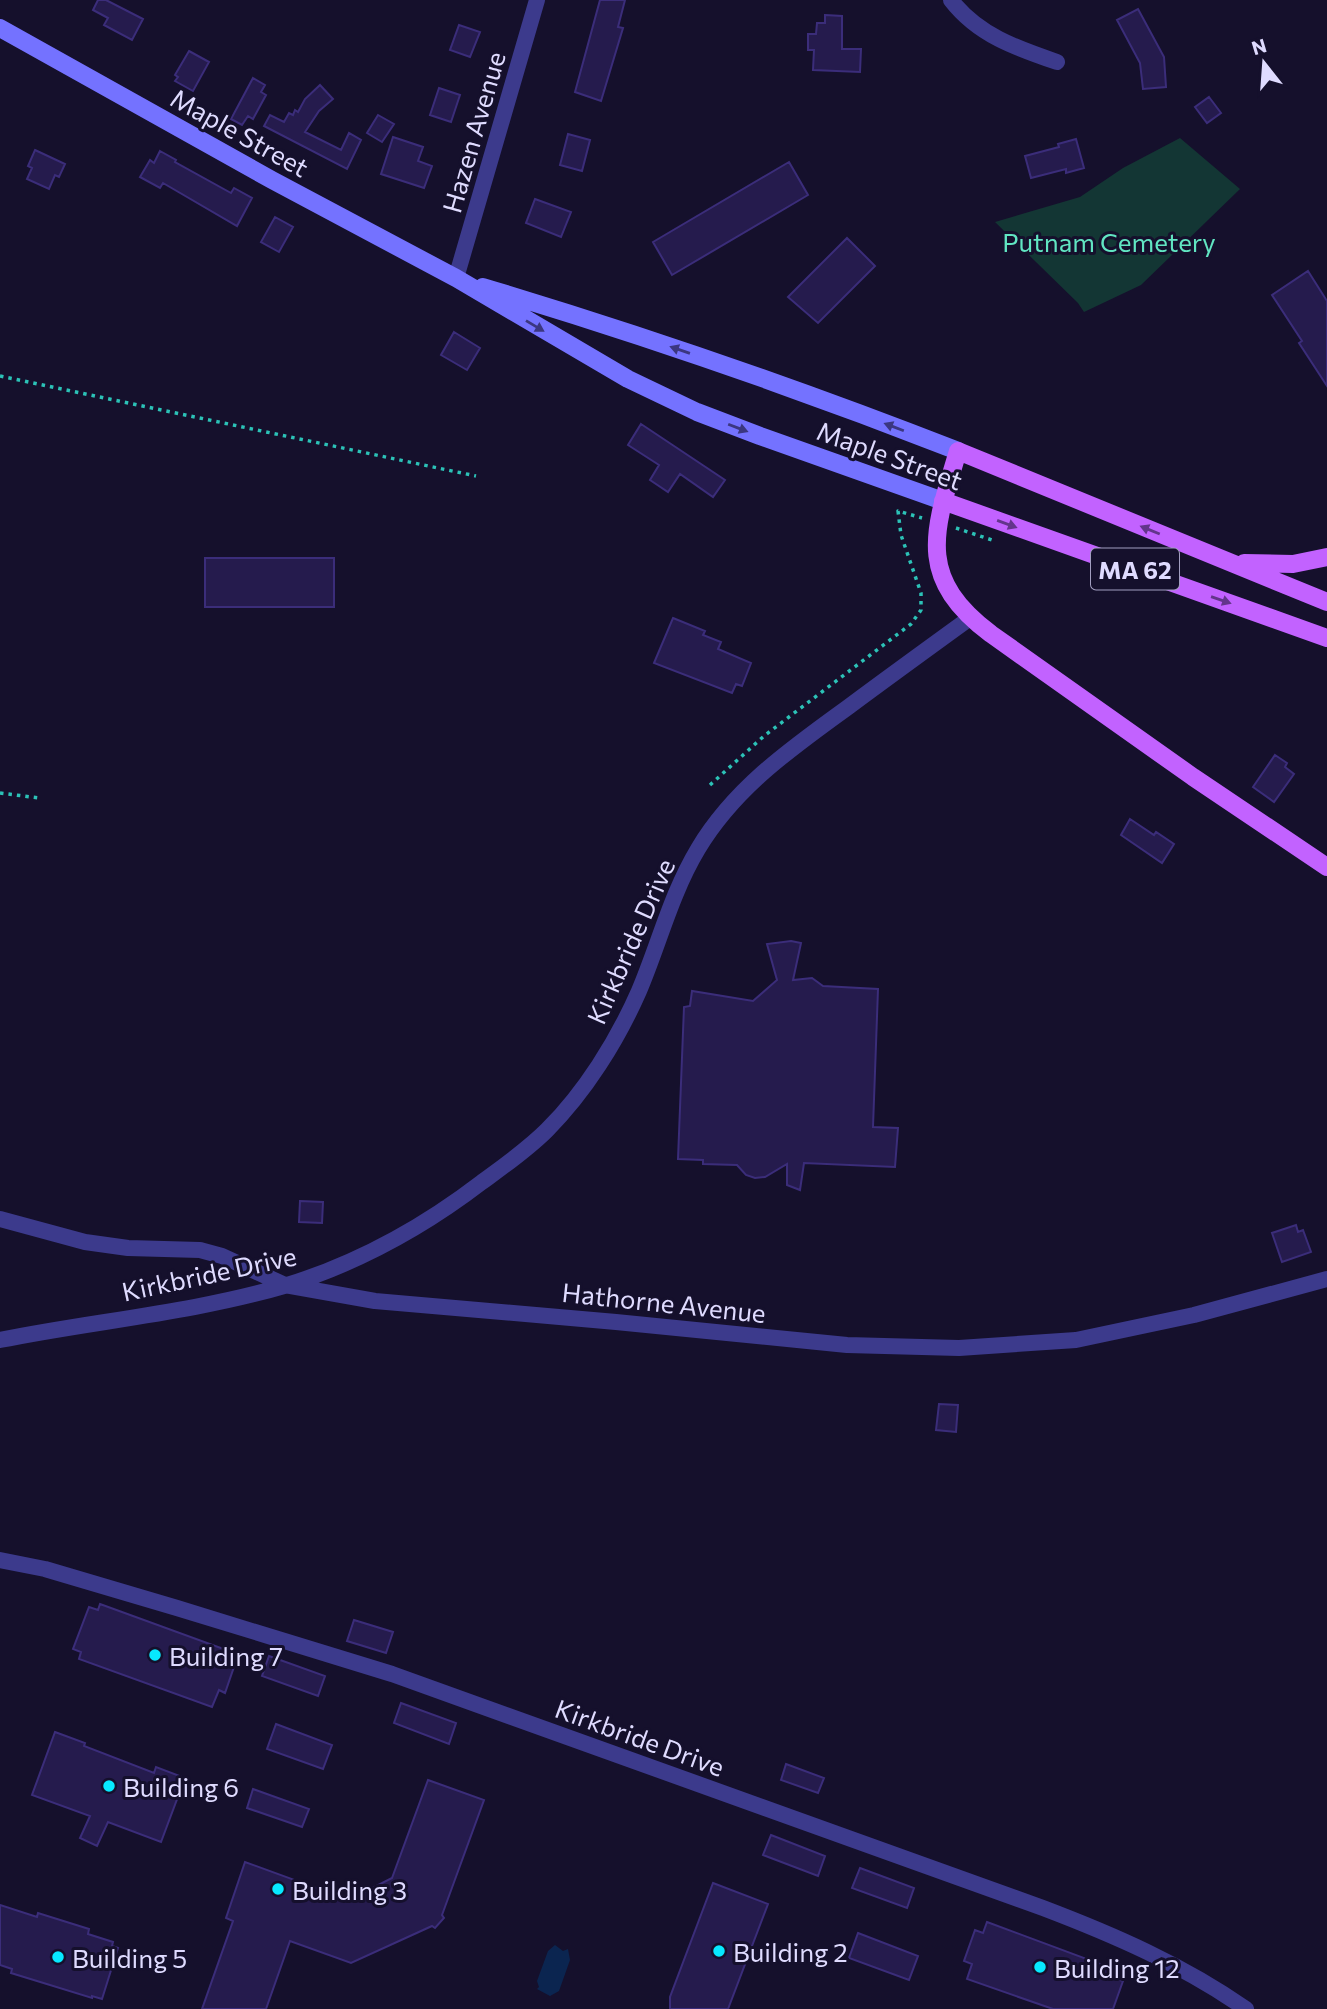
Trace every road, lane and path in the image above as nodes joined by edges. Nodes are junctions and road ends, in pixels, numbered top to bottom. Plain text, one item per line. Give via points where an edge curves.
1 (537, 0) edge
2 (951, 0) edge
3 (0, 28) edge
4 (1057, 62) dead end
5 (456, 278) junction
6 (0, 376) edge
7 (958, 452) junction
8 (475, 476) dead end
9 (943, 501) junction
10 (1217, 558) junction
11 (1327, 558) edge
12 (1327, 602) edge
13 (970, 618) junction
14 (1327, 638) edge
15 (0, 793) edge
16 (39, 798) dead end
17 (1327, 867) edge
18 (0, 1219) edge
19 (1327, 1279) edge
20 (285, 1285) junction
21 (0, 1340) edge
22 (0, 1560) edge
23 (1246, 2009) edge

1 - 5 street, Hazen Avenue
2 - 4 street via 962,15 1006,45
3 - 5 main road, Maple Street / MA 62
7 -> 5 main road, Maple Street / MA 62 via 818,397
5 -> 9 main road, Maple Street / MA 62 via 582,354 697,412
6 - 8 path
7 - 9 main road
10 -> 7 main road, Maple Street / MA 62
9 - 13 main road via 937,536 941,570 950,595
9 -> 14 main road, Maple Street / MA 62
10 - 11 main road via 1269,565
10 - 12 main road, Maple Street / MA 62
13 - 17 main road
13 - 20 street, Kirkbride Drive via 768,767 718,819 676,893 621,1028 588,1080 547,1130 449,1208 363,1256
15 - 16 path
18 - 20 street, Hathorne Avenue via 128,1248 200,1250
19 - 20 street, Hathorne Avenue via 1111,1334 959,1348 846,1345 375,1301
20 - 21 street, Kirkbride Drive via 226,1301
22 - 23 street, Kirkbride Drive via 45,1569 392,1674 1031,1903 1162,1959

